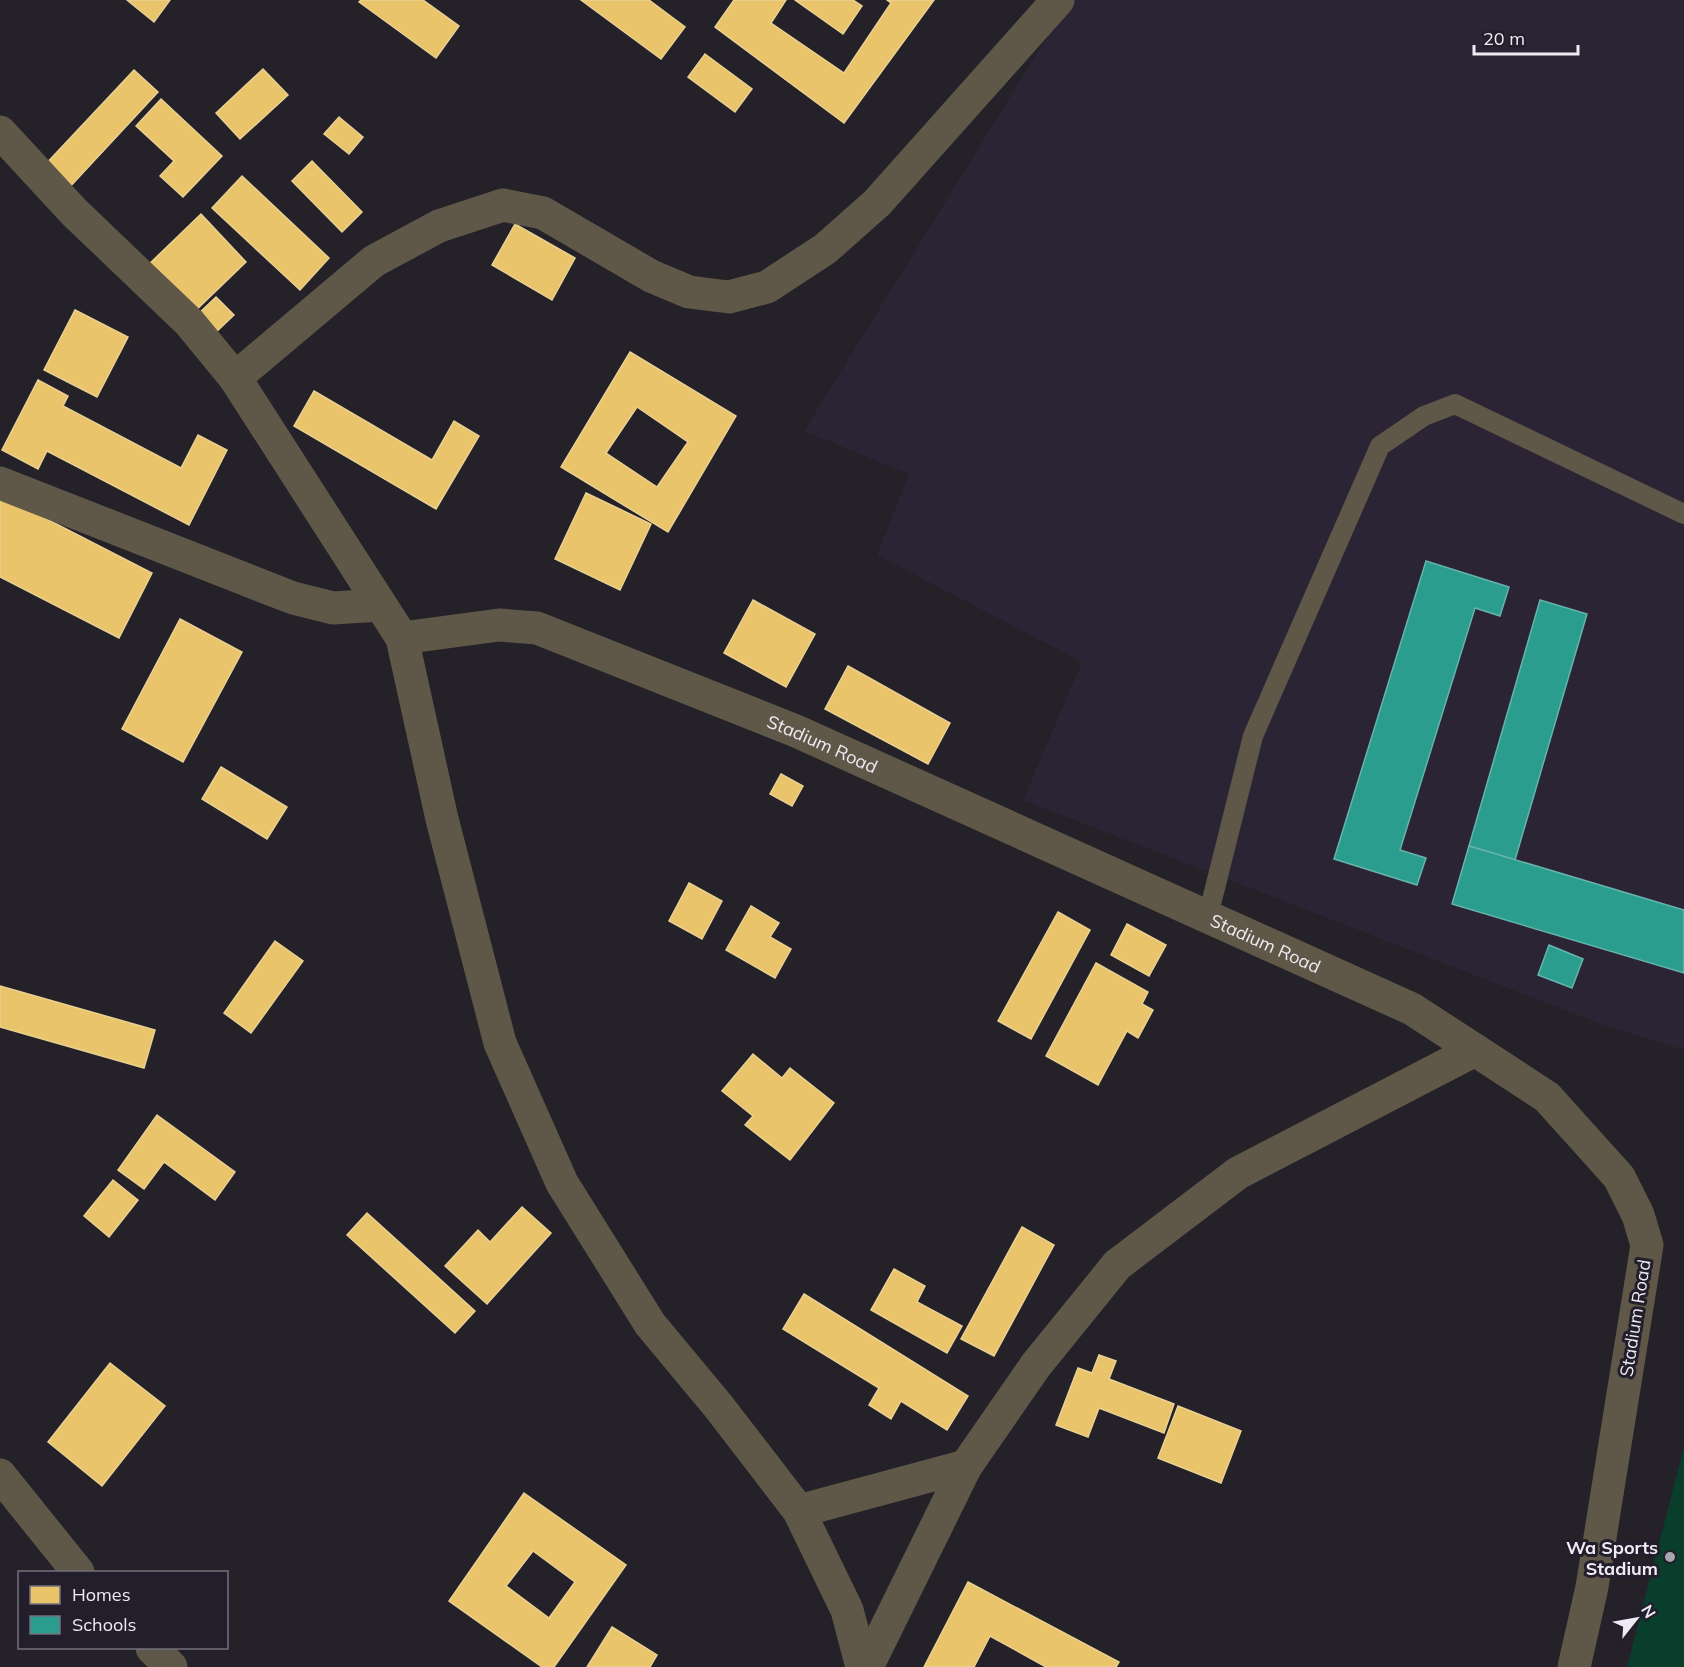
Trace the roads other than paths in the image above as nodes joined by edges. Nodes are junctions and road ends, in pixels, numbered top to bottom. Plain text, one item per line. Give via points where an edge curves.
1 (1058, 0) edge
2 (0, 132) edge
3 (235, 378) junction
4 (0, 483) edge
5 (1684, 514) edge
6 (380, 605) junction
7 (402, 638) junction
8 (1208, 916) junction
9 (1475, 1050) junction
10 (966, 1467) junction
11 (0, 1475) edge
12 (799, 1511) junction
13 (77, 1571) edge
14 (154, 1649) edge
15 (171, 1667) edge
16 (862, 1667) edge
17 (867, 1667) edge
18 (1575, 1667) edge

1 - 3 street via 877,203 825,249 767,287 729,297 689,292 651,276 543,213 502,205 439,226 374,261
2 - 3 street via 74,213 189,322
3 - 6 street
4 - 6 street via 293,598 333,608
5 - 8 lane via 1455,404 1424,416 1380,446 1253,736
6 - 7 street
7 - 8 street, Stadium Road via 499,625 537,628 796,731
7 - 12 street via 442,819 501,1043 562,1184 650,1324
8 - 9 street, Stadium Road via 1412,1009
9 - 10 street via 1238,1173 1117,1265 1036,1365
9 - 18 street, Stadium Road via 1547,1097 1619,1177 1638,1215 1647,1245 1592,1587
10 - 12 street
10 - 17 street
11 - 13 street
12 - 16 street via 847,1610
14 - 15 street

